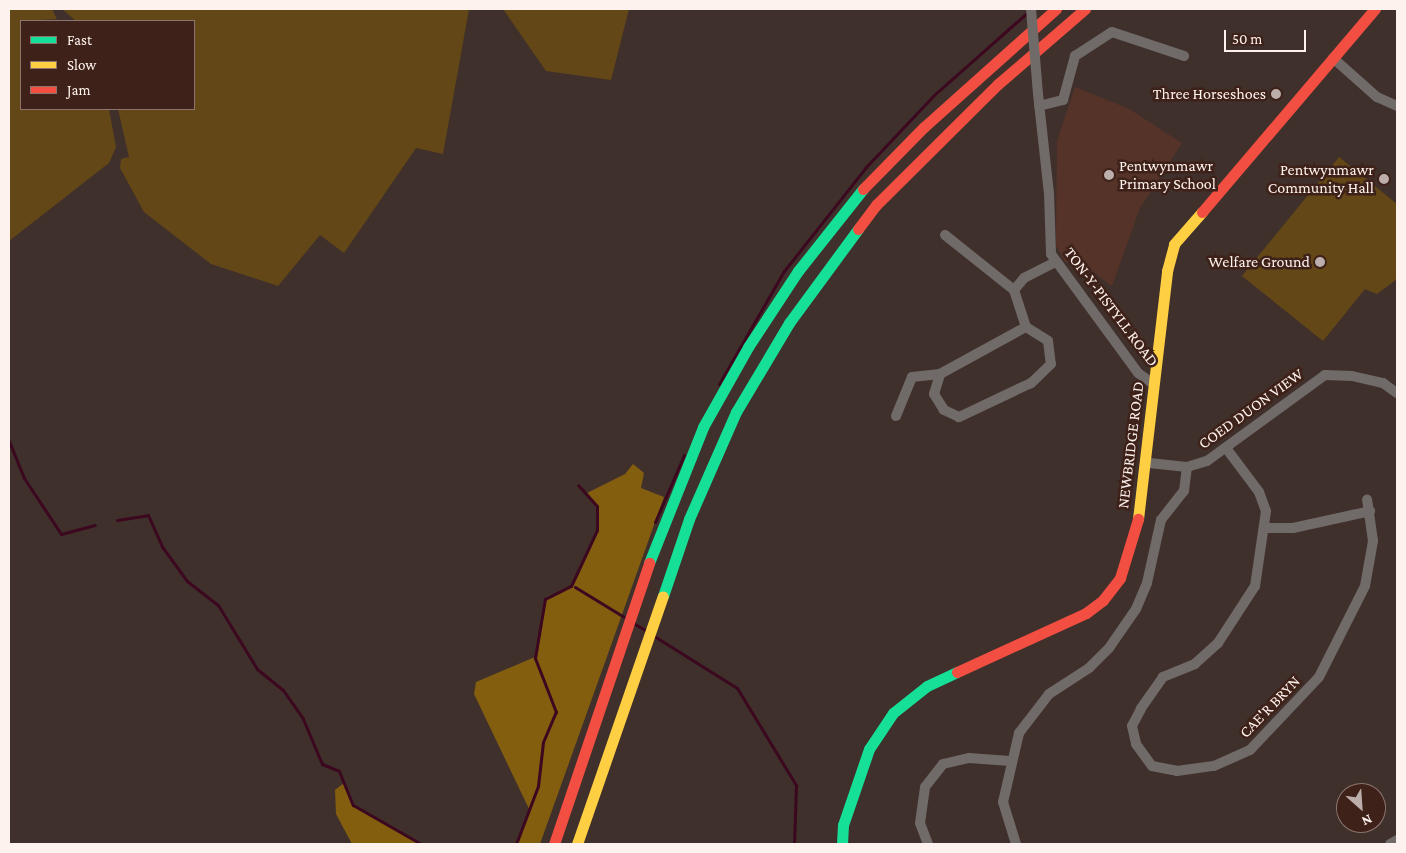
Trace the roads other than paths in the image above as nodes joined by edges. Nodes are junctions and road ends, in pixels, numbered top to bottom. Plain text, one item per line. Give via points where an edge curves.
1 (1031, 9) edge
2 (1056, 9) edge
3 (1085, 9) edge
4 (1375, 9) edge
5 (1184, 56) dead end
6 (1333, 58) junction
7 (1039, 106) junction
8 (1397, 106) edge
9 (945, 235) dead end
10 (1056, 262) junction
11 (1014, 290) junction
12 (1026, 327) junction
13 (940, 374) junction
14 (1154, 384) junction
15 (1397, 393) edge
16 (896, 416) dead end
17 (1226, 448) junction
18 (1149, 463) junction
19 (1187, 467) junction
20 (1367, 498) dead end
21 (1370, 511) junction
22 (1266, 528) junction
23 (1010, 761) junction
24 (1397, 840) edge
25 (554, 844) edge
26 (577, 844) edge
27 (842, 844) edge
28 (928, 844) edge
29 (1016, 844) edge
30 (1390, 844) edge

1 - 7 street, TON-Y-PISTYLL ROAD, bridge
2 - 25 main road via 924,127 864,188 798,271 748,347 703,427 641,586
3 - 26 main road via 998,84 876,206 789,323 736,412 689,519
4 - 6 main road, NEWBRIDGE ROAD
5 - 7 street via 1112,32 1075,56 1063,100
6 - 8 street via 1377,97
6 - 14 main road, NEWBRIDGE ROAD via 1196,214 1174,244 1167,271
7 - 10 street, TON-Y-PISTYLL ROAD via 1050,254
9 - 11 street
10 - 11 street via 1024,278
10 - 14 street, TON-Y-PISTYLL ROAD via 1138,373
11 - 12 street
12 - 13 street
12 - 13 street via 1048,340 1051,364 1031,383 959,417 944,410 934,394
13 - 16 street via 912,377
14 - 18 main road, NEWBRIDGE ROAD
15 - 17 street, COED DUON VIEW via 1384,383 1352,376 1325,375
17 - 19 street, COED DUON VIEW via 1208,461
17 - 22 street, CAE'R BRYN via 1259,492
18 - 19 street, COED DUON VIEW
18 - 27 main road, NEWBRIDGE ROAD via 1129,554 1104,600 1086,613 927,686 893,713 869,749 843,825
19 - 23 street via 1184,491 1161,520 1147,583 1136,609 1089,668 1034,709
20 - 21 street, CAE'R BRYN
21 - 22 street via 1293,528
21 - 22 street, CAE'R BRYN via 1374,541 1365,586 1323,670 1282,720 1250,750 1214,766 1177,772 1152,766 1136,744 1132,726 1163,677 1195,664 1218,643 1255,586
23 - 28 street via 968,758 943,764 926,787 920,823
23 - 29 street via 1003,802
24 - 30 street

